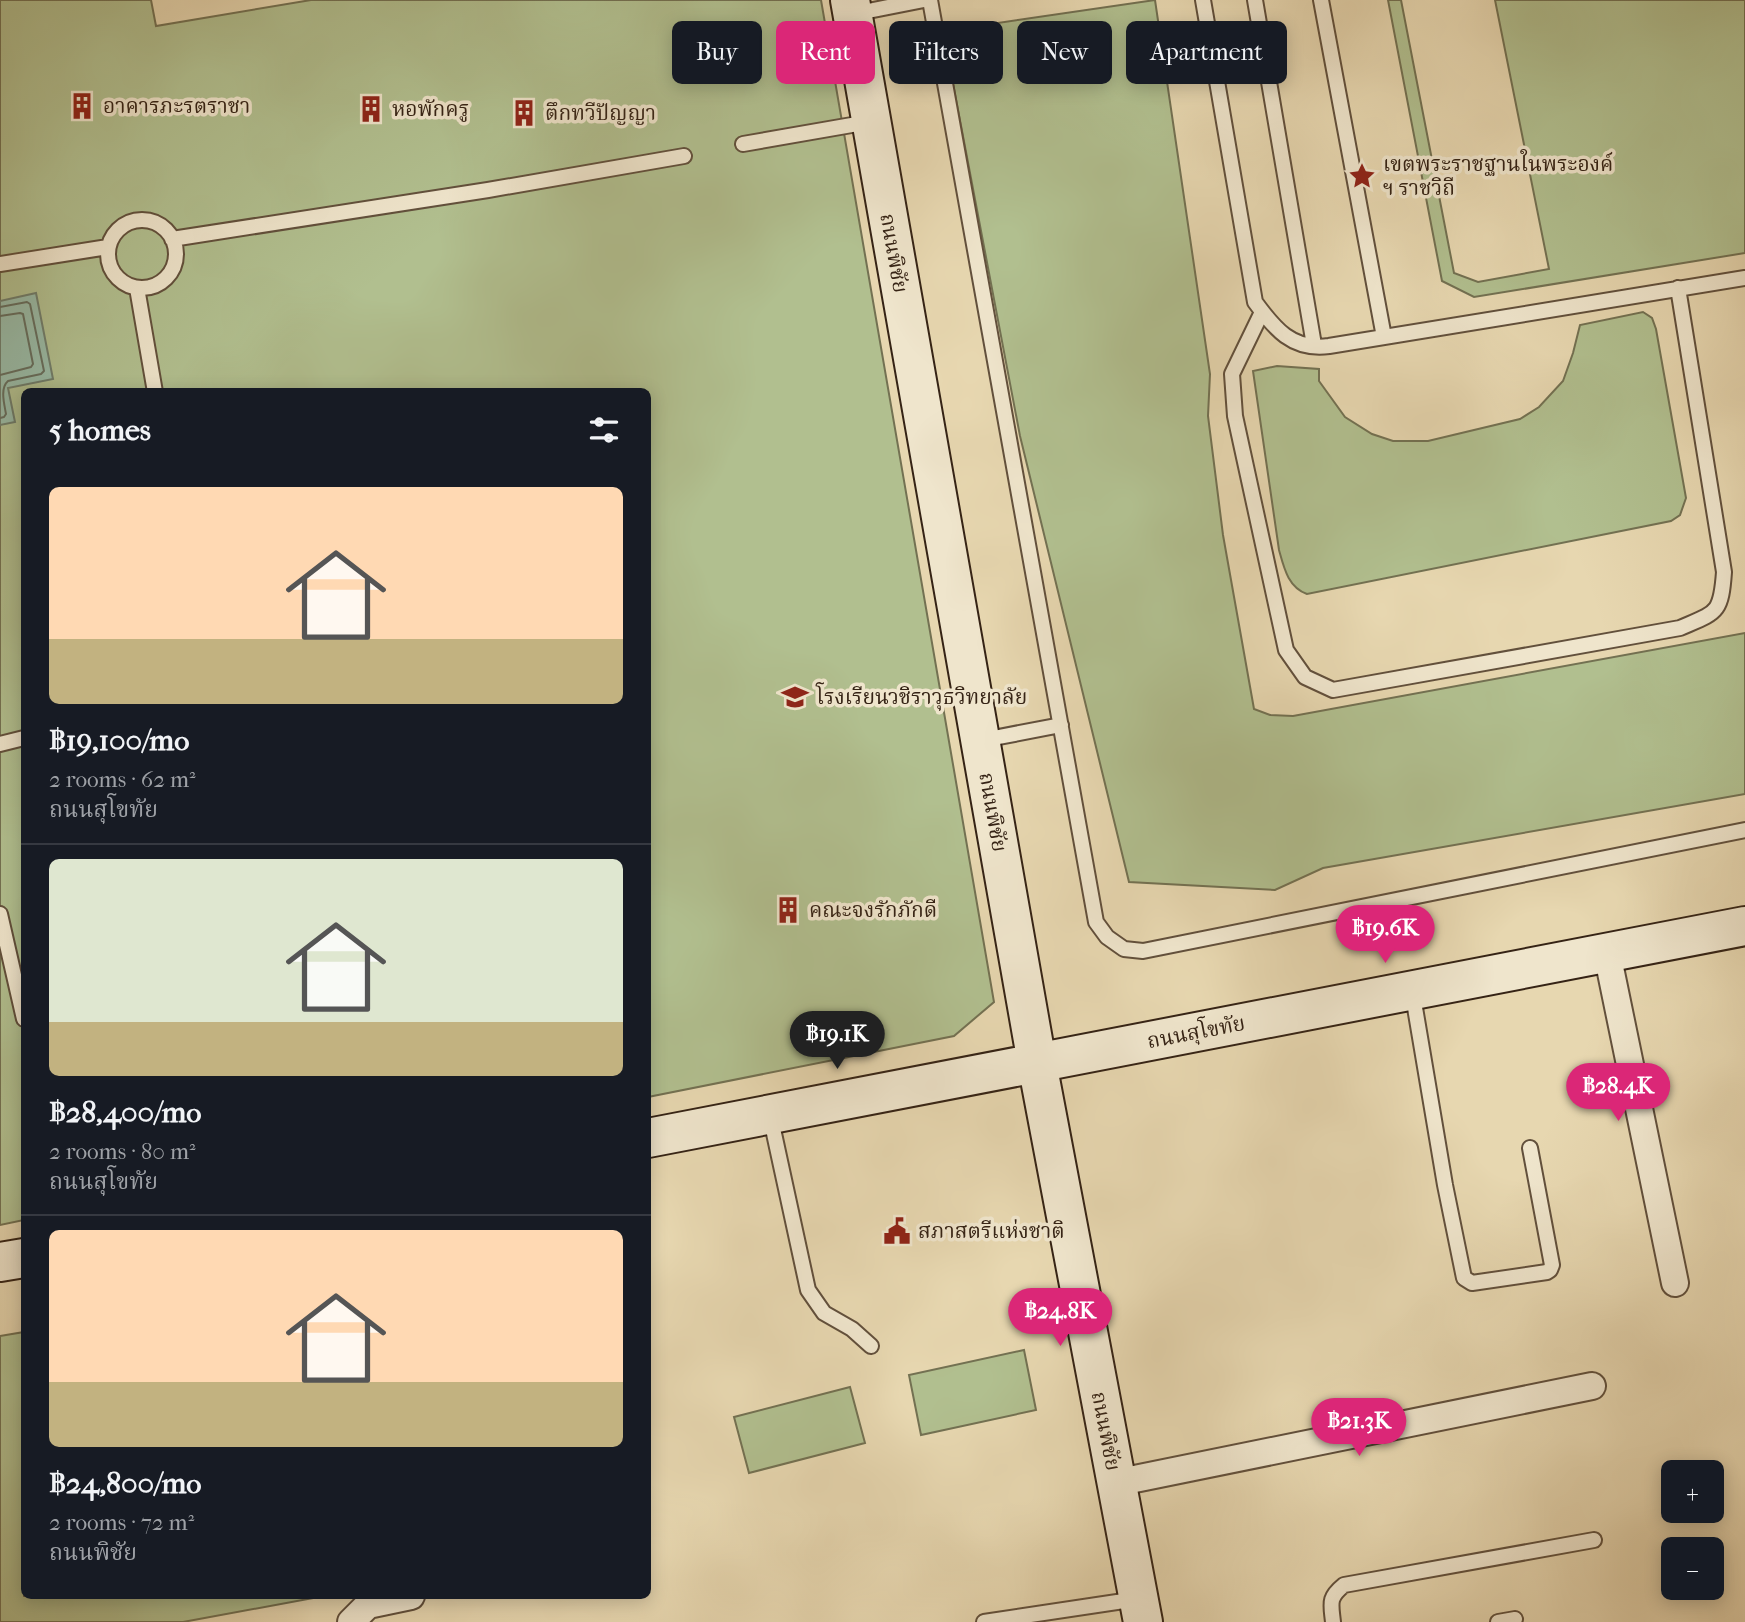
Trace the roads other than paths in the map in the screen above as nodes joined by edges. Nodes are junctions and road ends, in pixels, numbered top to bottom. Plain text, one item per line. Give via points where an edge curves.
1 (924, 0) edge
2 (930, 0) edge
3 (1203, 0) edge
4 (1255, 0) edge
5 (1321, 0) edge
6 (851, 7) edge
7 (871, 122) junction
8 (743, 144) dead end
9 (684, 156) dead end
10 (172, 239) junction
11 (108, 247) junction
12 (0, 264) edge
13 (1745, 278) edge
14 (137, 288) junction
15 (1678, 288) junction
16 (1262, 312) junction
17 (1384, 337) junction
18 (1314, 345) junction
19 (154, 388) edge
20 (1061, 725) junction
21 (21, 739) edge
22 (980, 741) junction
23 (0, 744) edge
24 (1745, 830) edge
25 (0, 914) edge
26 (1745, 926) edge
27 (1607, 953) junction
28 (1412, 990) junction
29 (21, 1005) edge
30 (1037, 1063) junction
31 (770, 1114) junction
32 (651, 1137) edge
33 (1530, 1148) dead end
34 (21, 1258) edge
35 (0, 1262) edge
36 (1675, 1283) dead end
37 (871, 1346) dead end
38 (1592, 1386) dead end
39 (1115, 1483) junction
40 (1594, 1540) dead end
41 (397, 1599) edge
42 (1140, 1611) edge
43 (1516, 1619) dead end
44 (351, 1622) edge
45 (984, 1622) edge
46 (1333, 1622) edge
47 (1498, 1622) edge

1 - 6 lane
2 - 20 lane
3 - 16 lane via 1255,302
4 - 18 lane
5 - 17 lane
6 - 7 street, ถนนพิชัย
7 - 8 lane
7 - 22 street, ถนนพิชัย
9 - 10 lane
10 - 11 lane via 161,226 141,220 120,228
10 - 14 lane via 176,255 168,276 149,288
11 - 12 lane
11 - 14 lane via 107,258 117,278
13 - 15 lane
14 - 19 lane
15 - 16 lane via 1724,572 1723,596 1714,613 1680,628 1333,690 1305,677 1286,650 1235,416 1232,374
15 - 17 lane
16 - 18 lane via 1277,331 1298,343
17 - 18 lane
20 - 22 lane
20 - 24 lane via 1096,922 1124,950 1143,951
21 - 23 lane
22 - 30 street, ถนนพิชัย
25 - 29 lane
26 - 27 street, ถนนสุโขทัย
27 - 28 street, ถนนสุโขทัย
27 - 36 street
28 - 30 street, ถนนสุโขทัย
28 - 33 lane via 1445,1185 1467,1281 1550,1270
30 - 31 street, ถนนสุโขทัย
30 - 39 street, ถนนพิชัย
31 - 32 street, ถนนสุโขทัย
31 - 37 lane via 808,1290 824,1313
34 - 35 street
38 - 39 street
39 - 42 street, ถนนพิชัย
40 - 46 lane via 1344,1585 1331,1604
41 - 44 street via 368,1605
42 - 45 lane
43 - 47 lane

